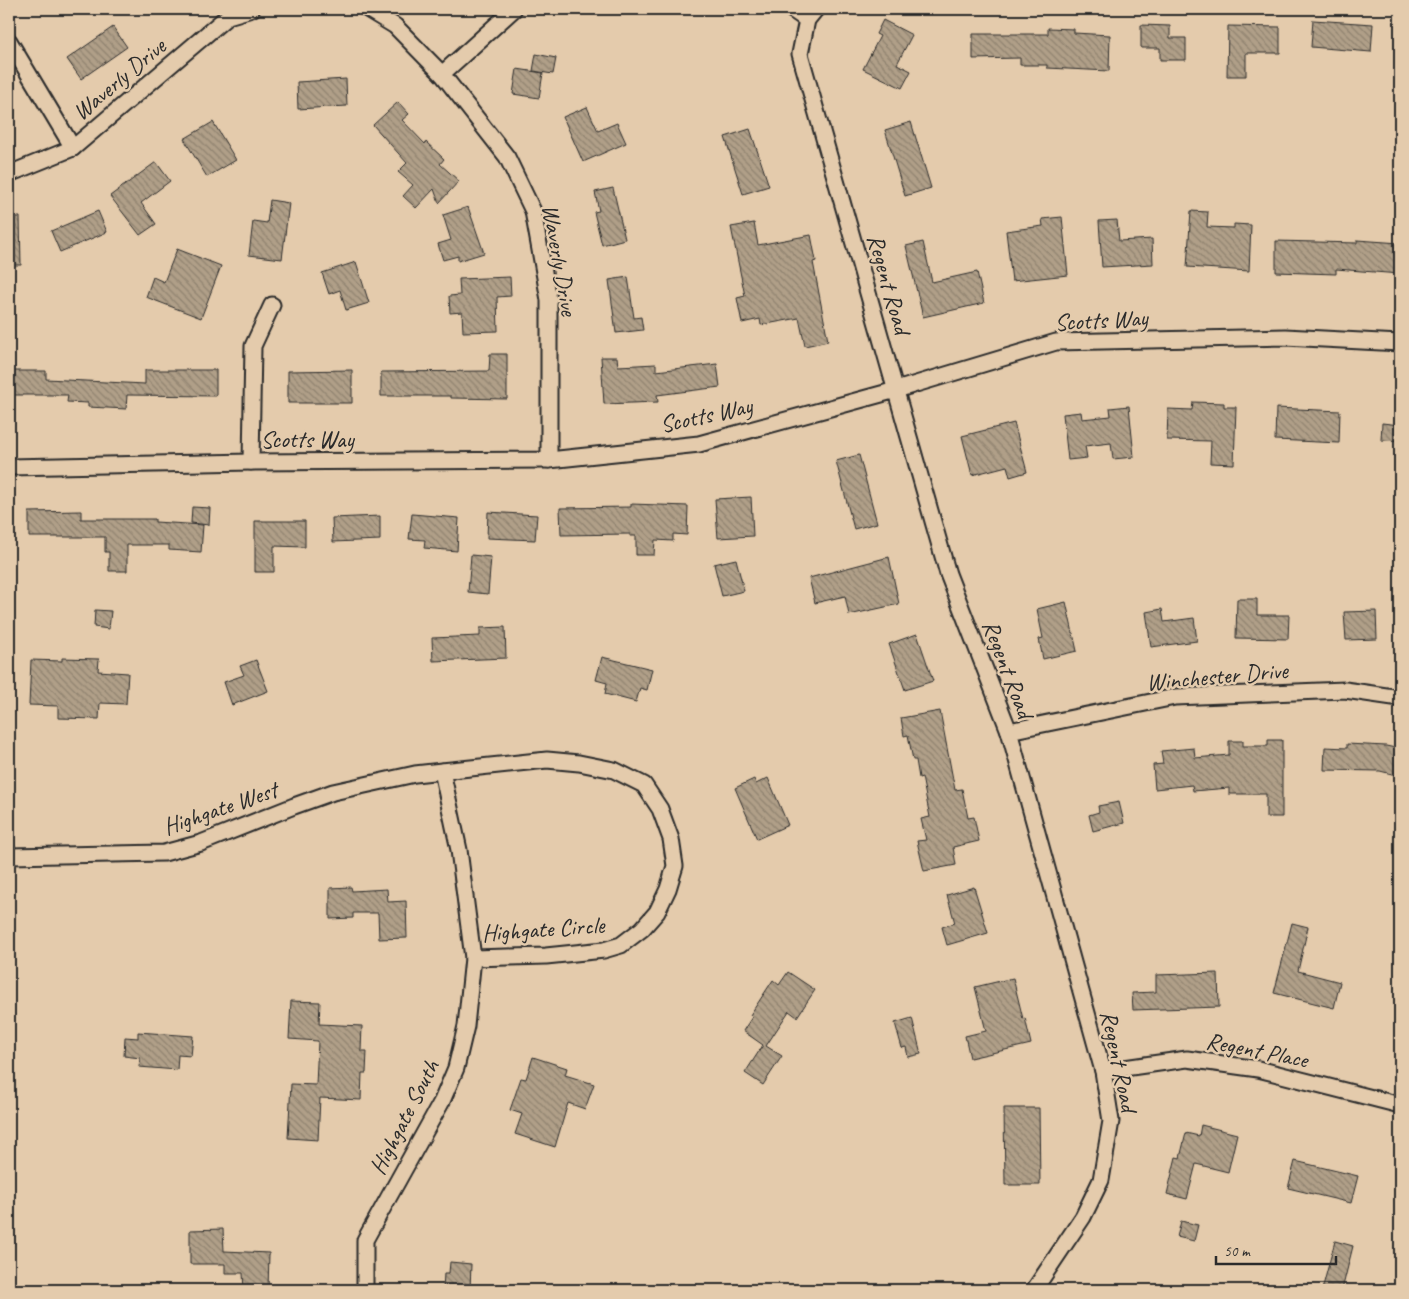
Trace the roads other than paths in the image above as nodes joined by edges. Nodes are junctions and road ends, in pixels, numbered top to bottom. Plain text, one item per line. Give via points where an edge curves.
1 (252, 9) edge
2 (367, 9) edge
3 (514, 9) edge
4 (791, 9) edge
5 (811, 14) edge
6 (9, 41) edge
7 (442, 74) junction
8 (73, 148) junction
9 (9, 174) edge
10 (272, 305) dead end
11 (1400, 343) edge
12 (896, 390) junction
13 (550, 460) junction
14 (251, 462) junction
15 (9, 467) edge
16 (1400, 698) edge
17 (1009, 731) junction
18 (442, 771) junction
19 (9, 856) edge
20 (473, 958) junction
21 (1103, 1071) junction
22 (1400, 1105) edge
23 (365, 1290) edge
24 (1034, 1290) edge

1 - 8 street, Waverly Drive via 228,16
2 - 7 street, Waverly Drive via 396,26
3 - 7 street
4 - 5 street
5 - 12 street, Regent Road via 800,54
6 - 8 street
7 - 13 street, Waverly Drive via 507,157 533,211 549,300
8 - 9 street, Waverly Drive
10 - 14 street via 253,346
11 - 12 street, Scotts Way via 1285,337 1056,342
12 - 13 street, Scotts Way via 699,444
12 - 17 street, Regent Road via 948,574
13 - 14 street, Scotts Way
14 - 15 street, Scotts Way
16 - 17 street, Winchester Drive via 1345,690 1174,697
17 - 21 street, Regent Road
18 - 19 street, Highgate West via 333,792 201,843 164,853
18 - 20 street, Highgate Circle via 459,850
18 - 20 street, Highgate Circle via 547,760 614,770 644,785 660,809 671,840 675,866 668,890 657,912 621,945 546,956
20 - 23 street, Highgate South via 466,1026 456,1068 442,1101 365,1240
21 - 22 street, Regent Place via 1187,1059 1258,1070
21 - 24 street, Regent Road via 1111,1121 1101,1180 1083,1217

